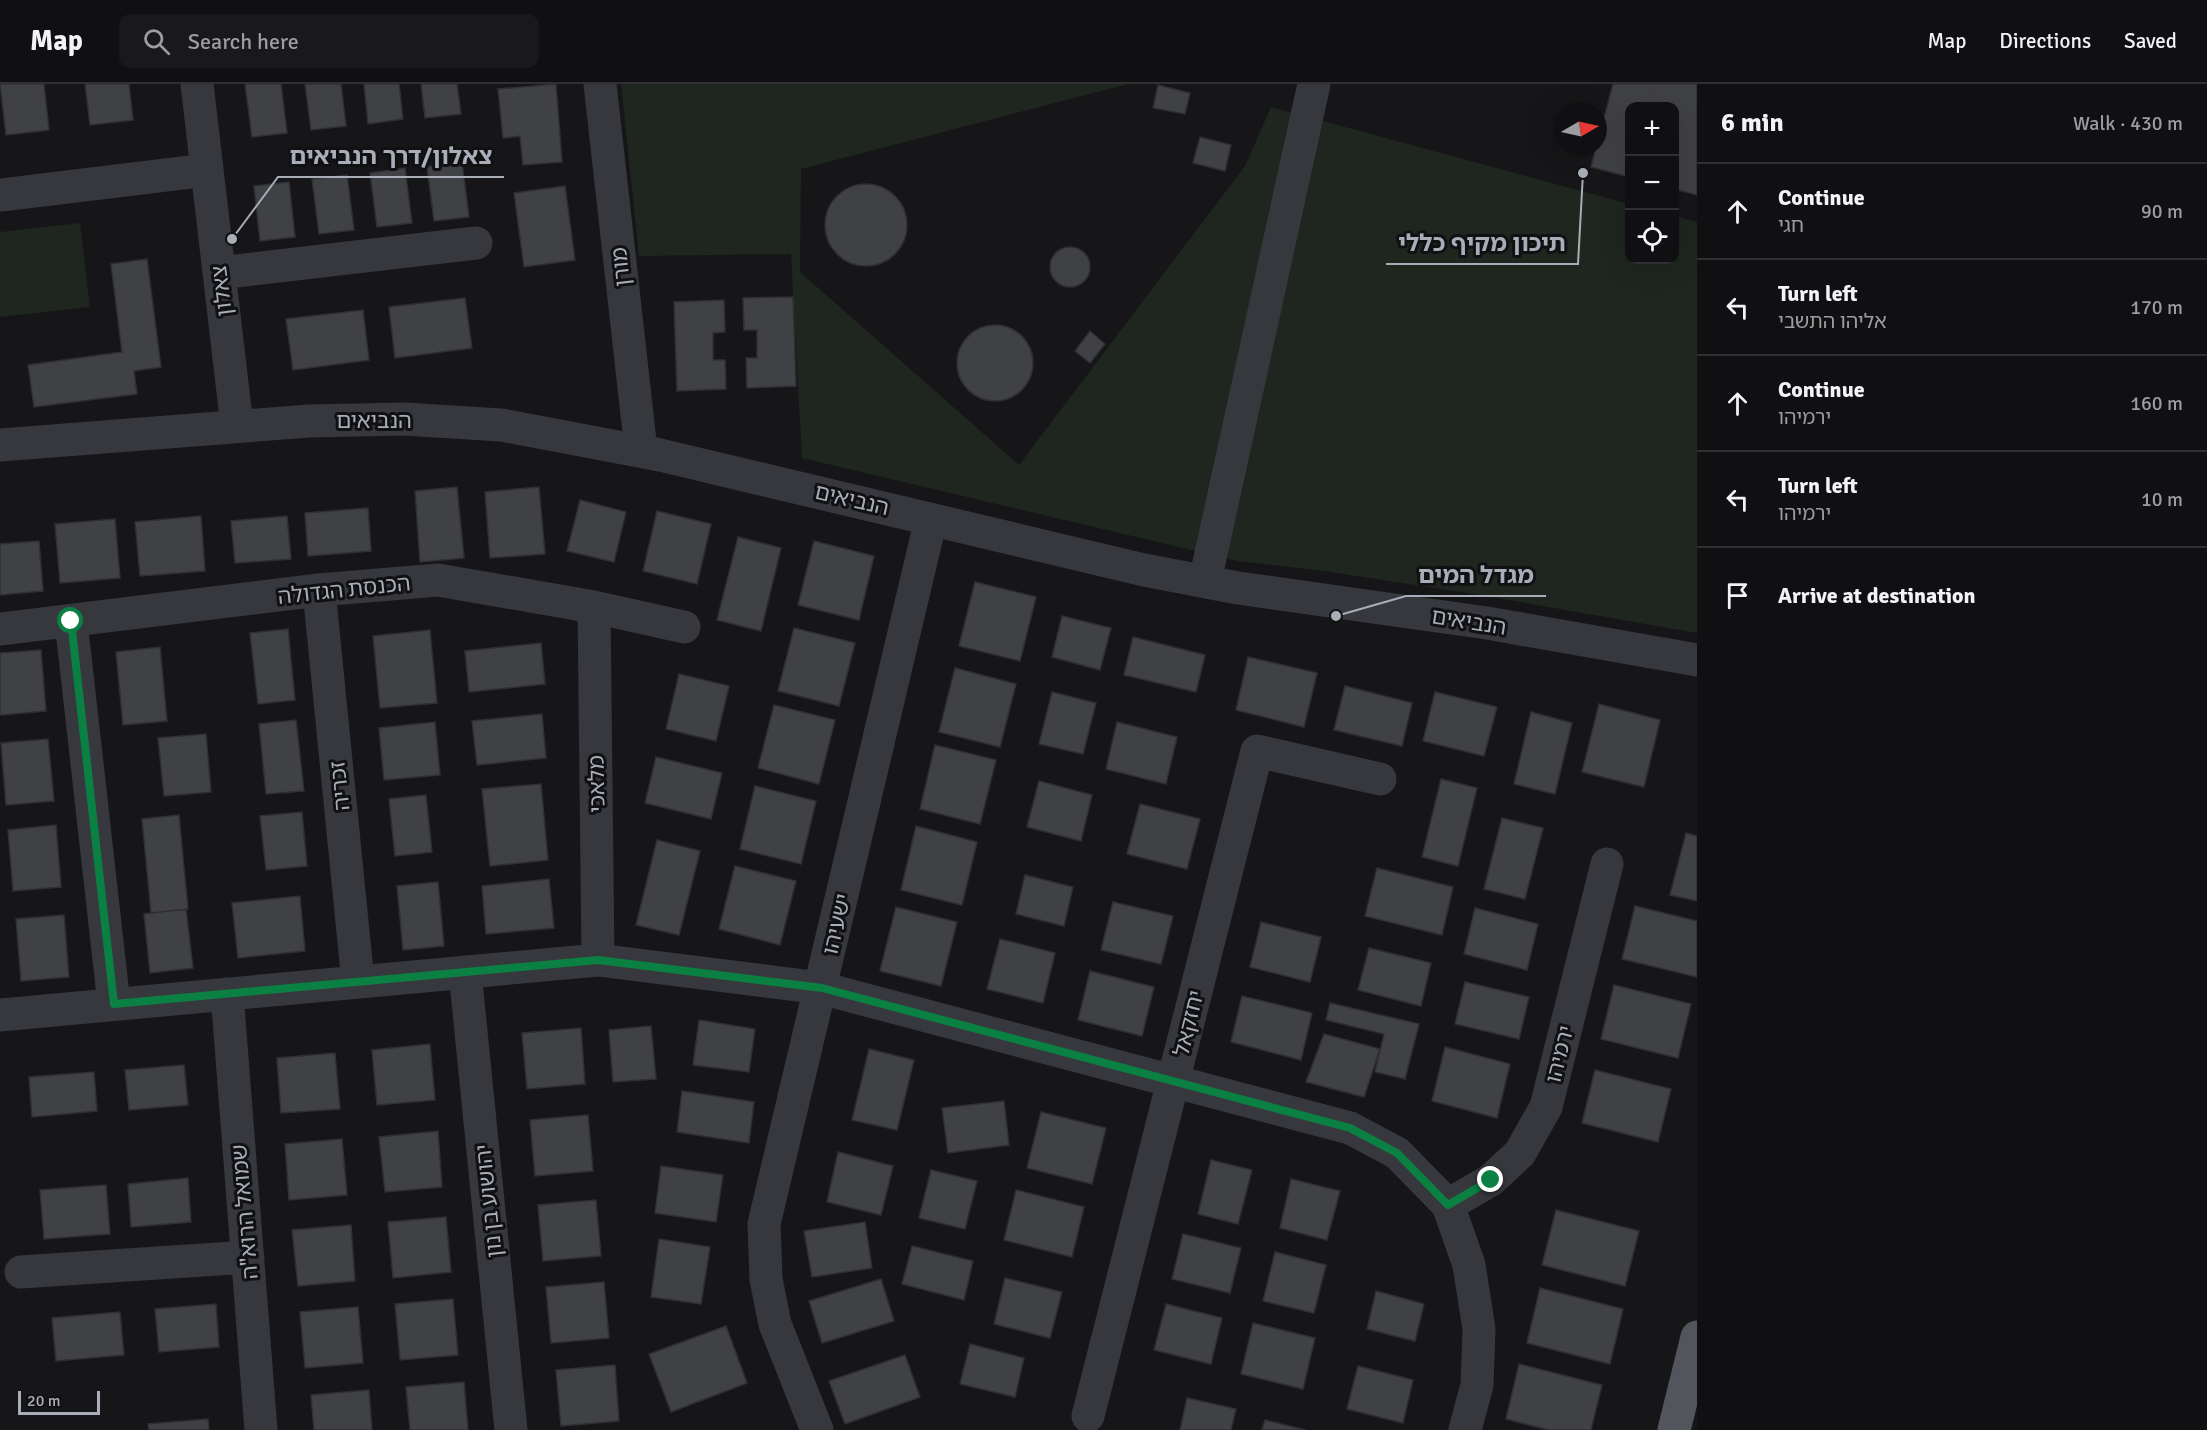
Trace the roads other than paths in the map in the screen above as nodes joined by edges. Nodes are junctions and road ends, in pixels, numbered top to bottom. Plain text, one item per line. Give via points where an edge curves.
1 (197, 84) edge
2 (600, 84) edge
3 (1314, 84) edge
4 (207, 170) junction
5 (1, 195) edge
6 (476, 243) dead end
7 (219, 273) junction
8 (237, 426) junction
9 (0, 445) edge
10 (641, 450) junction
11 (931, 519) junction
12 (1204, 581) junction
13 (319, 590) junction
14 (594, 607) junction
15 (71, 621) junction
16 (684, 627) dead end
17 (0, 629) edge
18 (1697, 660) edge
19 (1380, 779) dead end
20 (1606, 864) dead end
21 (598, 960) junction
22 (465, 972) junction
23 (358, 982) junction
24 (822, 988) junction
25 (227, 994) junction
26 (114, 1004) junction
27 (0, 1015) edge
28 (1173, 1080) junction
29 (1448, 1205) junction
30 (248, 1257) junction
31 (21, 1272) dead end
32 (1697, 1337) edge
33 (1088, 1416) dead end
34 (261, 1430) edge
35 (511, 1430) edge
36 (817, 1430) edge
37 (1465, 1430) edge
38 (1674, 1430) edge

1 - 4 street, צאלון
2 - 10 street, מורן
3 - 12 street
4 - 5 street
4 - 7 street, צאלון
6 - 7 street
7 - 8 street, צאלון
8 - 9 street, הנביאים
8 - 10 street, הנביאים via 356,419 452,421 526,428
10 - 11 street, הנביאים
11 - 12 street, הנביאים
11 - 24 street, ישעיהו
12 - 18 street, הנביאים
13 - 14 street, הכנסת הגדולה via 438,580
13 - 15 street, הכנסת הגדולה
13 - 23 street, זכריה
14 - 16 street, הכנסת הגדולה
14 - 21 street, מלאכי
15 - 17 street, הכנסת הגדולה
15 - 26 street
19 - 28 street, יחזקאל via 1257,751
20 - 29 street, ירמיהו via 1546,1107 1520,1153 1491,1180
21 - 22 street
21 - 24 street
22 - 23 street
22 - 35 street, יהושוע בן נון
23 - 25 street
24 - 28 street
24 - 36 street, ישעיהו via 764,1224 766,1279 775,1324
25 - 26 street
25 - 30 street, שמואל הרוא"ה
26 - 27 street
28 - 29 street via 1350,1128 1397,1153
28 - 33 street, יחזקאל
29 - 37 street via 1469,1265 1479,1329 1477,1385
30 - 31 street
30 - 34 street, שמואל הרוא"ה
32 - 38 main road

